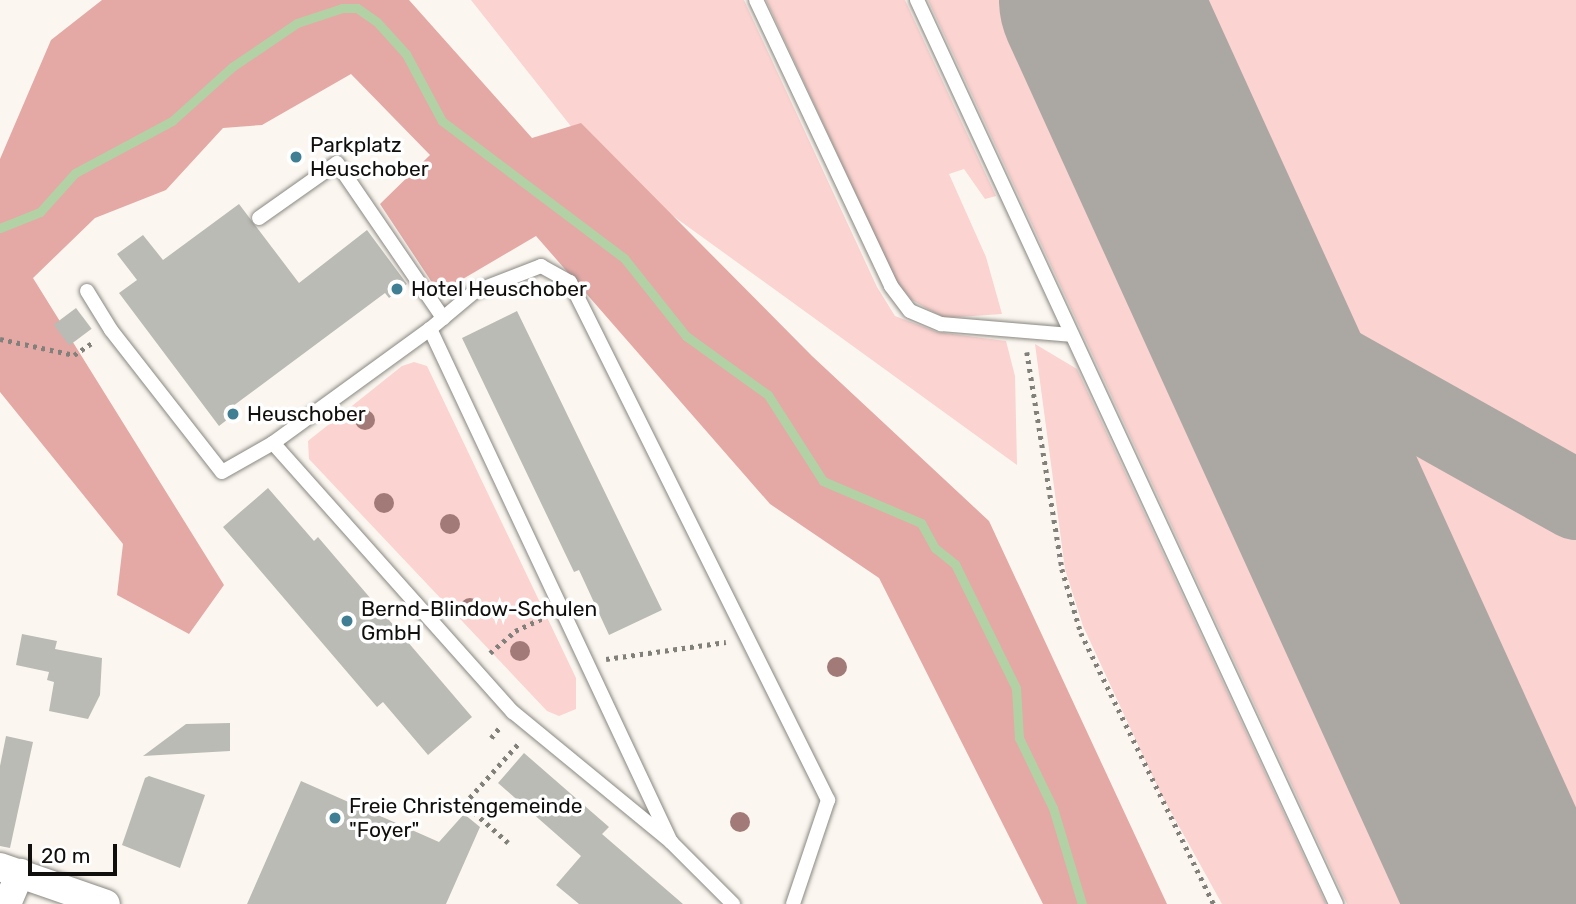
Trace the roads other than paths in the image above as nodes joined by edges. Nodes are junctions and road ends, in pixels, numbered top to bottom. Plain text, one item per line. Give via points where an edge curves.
1 (756, 0) edge
2 (917, 0) edge
3 (259, 218) dead end
4 (87, 291) dead end
5 (443, 318) junction
6 (430, 329) junction
7 (1071, 335) junction
8 (273, 443) junction
9 (671, 842) junction
10 (10, 870) edge
11 (7, 904) edge
12 (106, 904) edge
13 (733, 904) edge
14 (793, 904) edge
15 (1336, 904) edge

1 - 7 lane via 891,286 910,311 941,324
2 - 7 lane
3 - 5 lane via 337,163
4 - 8 lane via 111,330 222,472
5 - 6 lane
5 - 14 lane via 474,292 541,265 570,282 828,800
6 - 8 lane
6 - 9 lane
7 - 15 lane
8 - 9 lane via 533,729
9 - 13 lane
10 - 11 street
10 - 12 street

